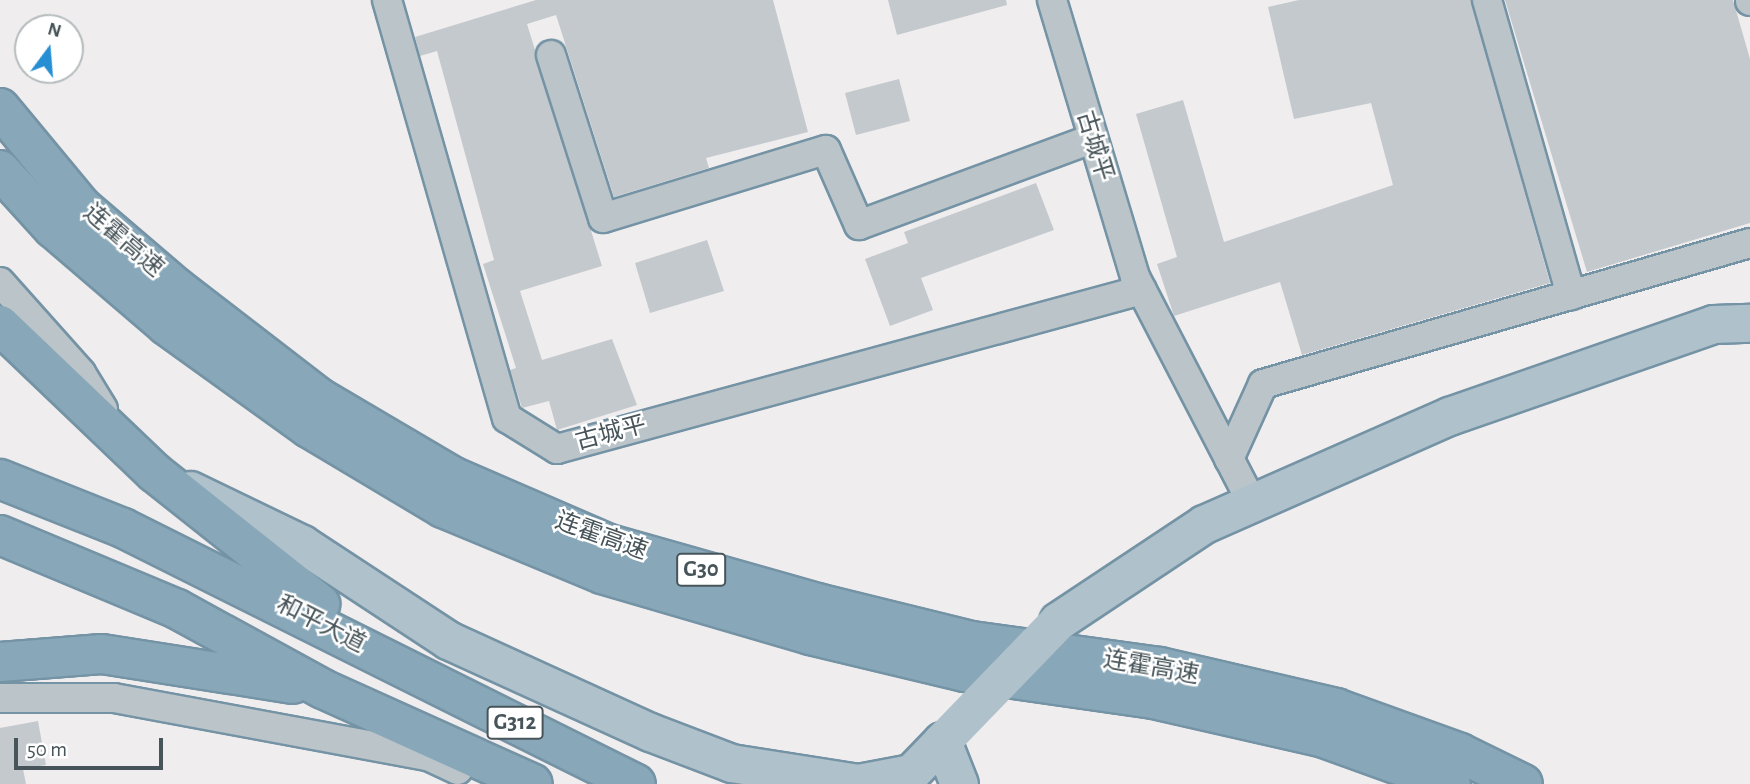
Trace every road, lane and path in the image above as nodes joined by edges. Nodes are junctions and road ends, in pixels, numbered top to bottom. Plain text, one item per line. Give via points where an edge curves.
1 (387, 0) edge
2 (1052, 0) edge
3 (1487, 0) edge
4 (551, 55) dead end
5 (0, 108) edge
6 (1091, 139) junction
7 (0, 170) edge
8 (1750, 243) edge
9 (0, 282) edge
10 (1142, 289) junction
11 (1571, 295) junction
12 (1750, 323) edge
13 (0, 325) edge
14 (123, 441) junction
15 (1229, 458) junction
16 (155, 473) junction
17 (0, 479) edge
18 (1252, 503) junction
19 (0, 535) edge
20 (110, 655) junction
21 (0, 662) edge
22 (395, 662) junction
23 (323, 689) junction
24 (0, 698) edge
25 (114, 698) junction
26 (942, 741) junction
27 (487, 784) edge
28 (533, 784) edge
29 (636, 784) edge
30 (959, 784) edge
31 (1451, 784) edge
32 (1523, 784) edge

1 - 10 street, 古城平 via 508,418 557,449
2 - 6 street, 古城平
3 - 11 street
4 - 6 street via 603,218 826,150 859,225
5 - 32 highway, 连霍高速 / G30 via 82,207 178,289 318,397 454,477 609,544 972,641 1160,667 1336,708 1460,752
6 - 10 street, 古城平
7 - 31 highway, 连霍高速 / G30 via 53,228 166,325 309,428 443,508 602,574 810,635 964,672 1153,699 1298,732
8 - 11 street
9 - 14 street via 81,373
10 - 15 street, 古城平
11 - 15 street via 1263,384
12 - 18 main road via 1713,324 1449,416
13 - 14 highway
14 - 16 highway
15 - 18 street, 古城平
16 - 22 highway
16 - 26 main road via 302,544 448,639 731,763 858,783 911,773
17 - 22 highway, 和平大道 via 122,528
18 - 26 main road, bridge via 1204,524 1058,621
19 - 23 highway via 177,609
20 - 21 highway
20 - 23 highway
20 - 25 street
22 - 29 highway, 和平大道 / G312
23 - 28 highway, G312
24 - 25 street
25 - 27 street via 428,756
26 - 30 main road

